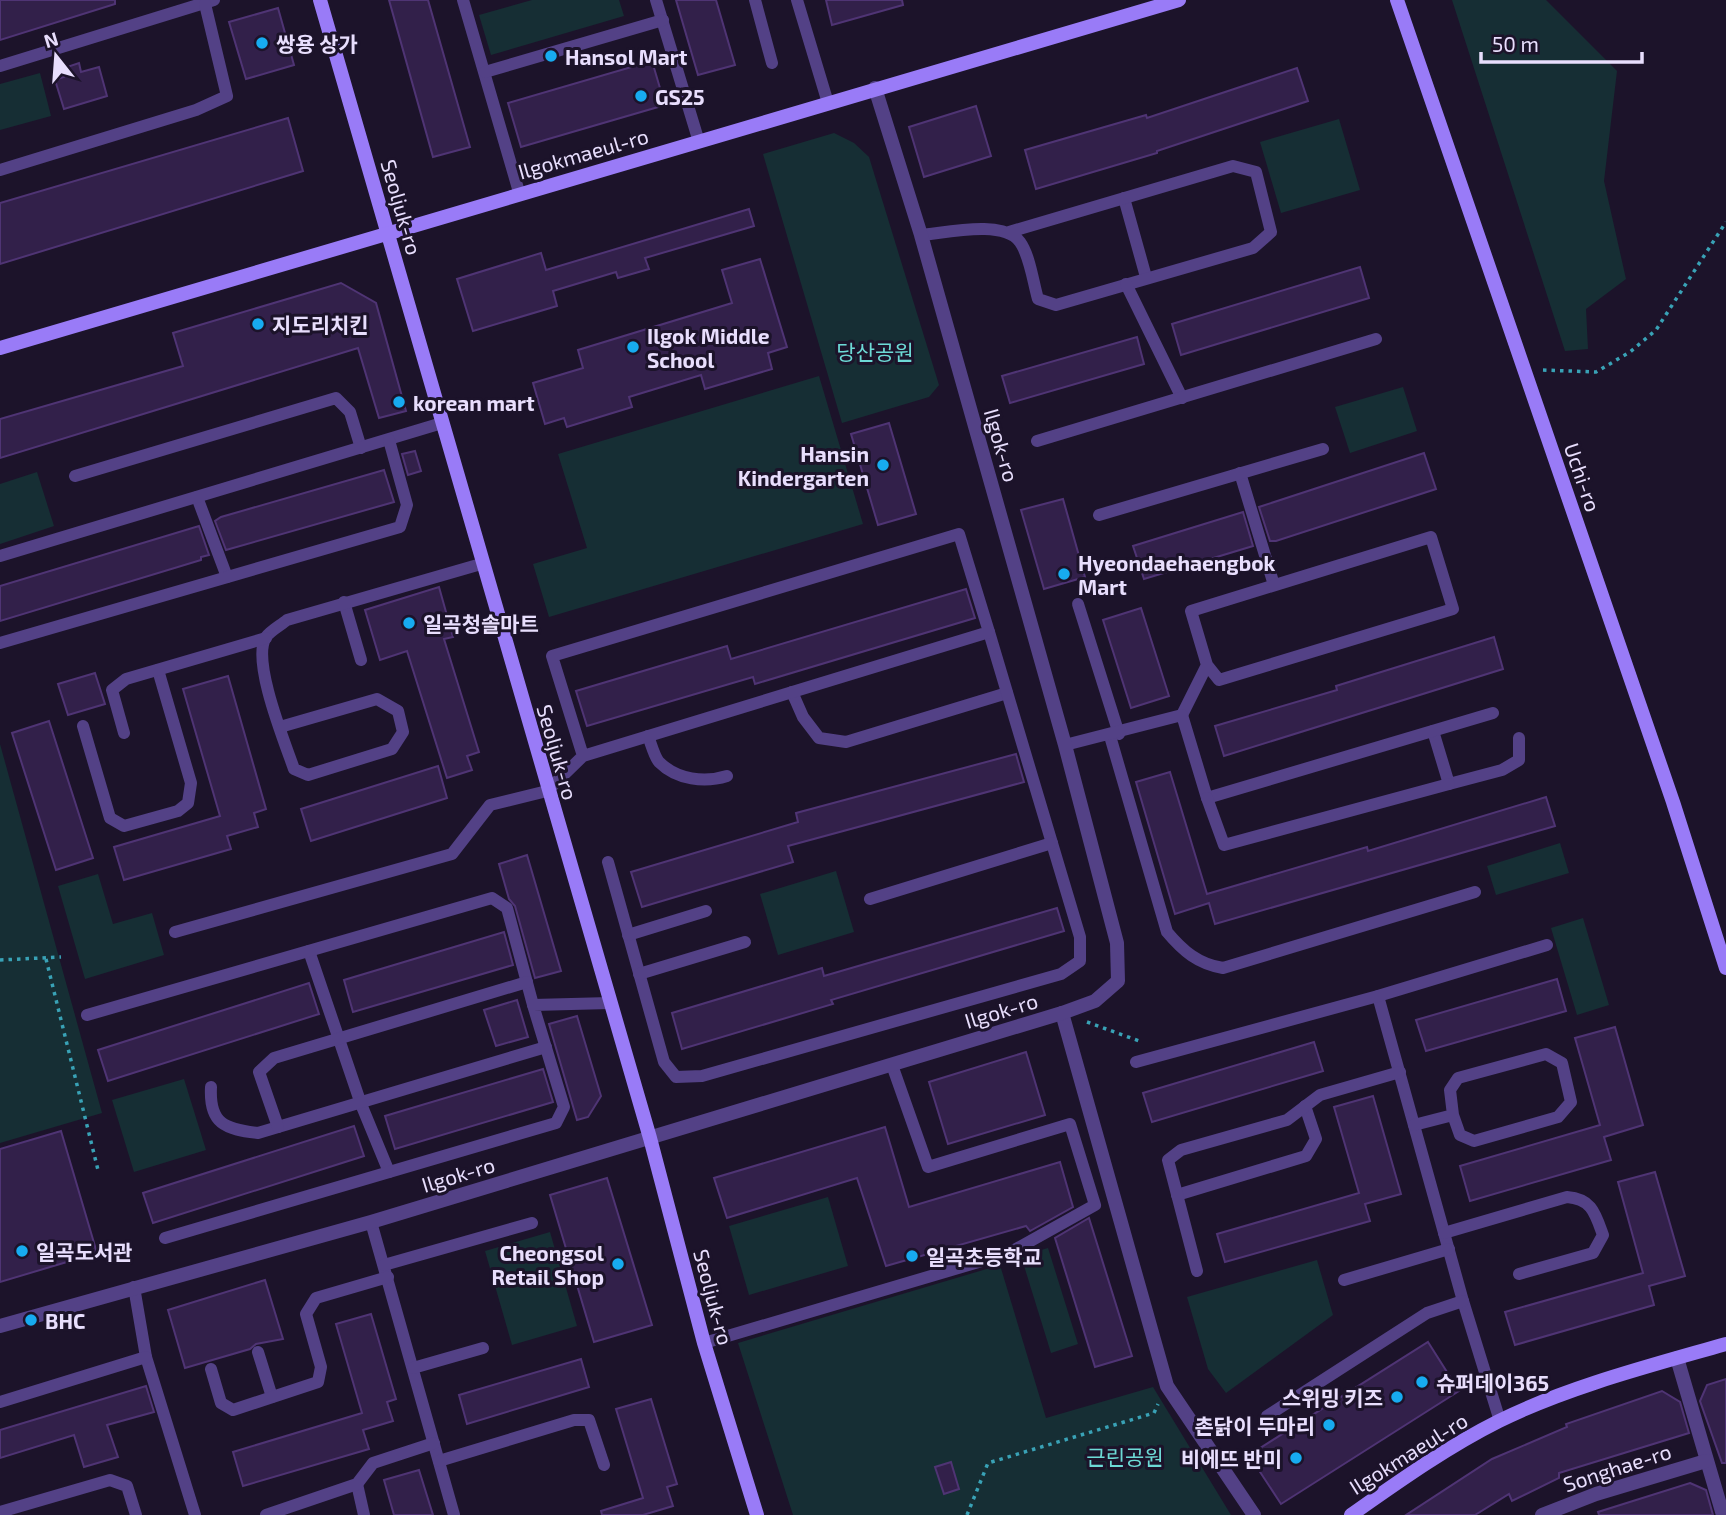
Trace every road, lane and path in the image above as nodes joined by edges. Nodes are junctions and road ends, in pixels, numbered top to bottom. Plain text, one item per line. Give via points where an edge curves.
1 (320, 0) edge
2 (463, 0) edge
3 (656, 0) edge
4 (755, 0) edge
5 (797, 0) edge
6 (1179, 0) edge
7 (1397, 0) edge
8 (209, 2) edge
9 (663, 20) junction
10 (772, 63) dead end
11 (0, 66) edge
12 (485, 72) junction
13 (875, 88) junction
14 (828, 103) junction
15 (699, 142) junction
16 (0, 170) edge
17 (519, 192) junction
18 (1124, 198) junction
19 (1726, 222) edge
20 (387, 232) junction
21 (1009, 232) junction
22 (921, 236) junction
23 (1146, 276) junction
24 (1126, 284) junction
25 (1376, 339) dead end
26 (0, 348) edge
27 (1523, 370) junction
28 (1182, 398) junction
29 (442, 422) junction
30 (389, 440) junction
31 (1037, 441) dead end
32 (361, 448) junction
33 (1323, 449) dead end
34 (1240, 473) junction
35 (75, 476) dead end
36 (197, 497) junction
37 (1099, 515) dead end
38 (0, 556) edge
39 (481, 564) junction
40 (227, 577) junction
41 (1274, 585) junction
42 (344, 602) junction
43 (1078, 604) dead end
44 (989, 632) junction
45 (266, 638) junction
46 (0, 643) edge
47 (361, 660) dead end
48 (1207, 665) junction
49 (158, 670) junction
50 (792, 692) junction
51 (1007, 693) junction
52 (1493, 713) dead end
53 (1182, 715) junction
54 (83, 726) dead end
55 (280, 727) junction
56 (1433, 731) junction
57 (124, 733) dead end
58 (1114, 735) junction
59 (648, 736) junction
60 (1519, 738) dead end
61 (1065, 745) junction
62 (583, 756) junction
63 (727, 776) dead end
64 (1449, 784) junction
65 (547, 791) junction
66 (1208, 798) junction
67 (1052, 843) junction
68 (608, 862) dead end
69 (1475, 892) dead end
70 (870, 899) dead end
71 (706, 911) dead end
72 (175, 932) dead end
73 (628, 935) junction
74 (745, 942) dead end
75 (1547, 945) dead end
76 (309, 951) junction
77 (61, 957) dead end
78 (46, 959) junction
79 (0, 960) edge
80 (1726, 968) edge
81 (639, 974) junction
82 (527, 982) junction
83 (1378, 996) junction
84 (610, 1003) junction
85 (533, 1005) junction
86 (1062, 1013) junction
87 (87, 1015) dead end
88 (341, 1039) junction
89 (546, 1047) junction
90 (1171, 1052) junction
91 (1136, 1062) dead end
92 (892, 1065) junction
93 (1399, 1072) junction
94 (211, 1087) dead end
95 (361, 1104) junction
96 (1305, 1106) junction
97 (1453, 1115) junction
98 (1414, 1125) junction
99 (278, 1127) junction
100 (650, 1138) junction
101 (98, 1170) dead end
102 (388, 1172) junction
103 (1177, 1195) junction
104 (371, 1222) junction
105 (532, 1223) dead end
106 (1444, 1233) junction
107 (1032, 1234) dead end
108 (165, 1238) dead end
109 (1449, 1249) junction
110 (1009, 1253) junction
111 (386, 1271) junction
112 (1197, 1271) dead end
113 (1519, 1274) dead end
114 (1344, 1280) dead end
115 (135, 1287) junction
116 (1463, 1301) junction
117 (0, 1326) edge
118 (704, 1343) junction
119 (1726, 1344) edge
120 (483, 1348) dead end
121 (258, 1352) dead end
122 (146, 1357) junction
123 (1676, 1358) junction
124 (413, 1368) junction
125 (211, 1369) dead end
126 (1167, 1386) junction
127 (272, 1398) junction
128 (0, 1402) edge
129 (1267, 1416) dead end
130 (1500, 1420) junction
131 (434, 1443) junction
132 (439, 1461) junction
133 (1706, 1461) junction
134 (604, 1465) dead end
135 (357, 1484) junction
136 (0, 1512) edge
137 (136, 1515) edge
138 (195, 1515) edge
139 (266, 1515) edge
140 (364, 1515) edge
141 (454, 1515) edge
142 (757, 1515) edge
143 (967, 1515) edge
144 (1254, 1515) edge
145 (1351, 1515) edge
146 (1542, 1515) edge
147 (1723, 1515) edge

1 - 20 main road, Seoljuk-ro
2 - 12 lane
3 - 9 lane
4 - 10 lane
5 - 14 lane
6 - 13 main road, Ilgokmaeul-ro
7 - 27 main road, Uchi-ro
8 - 11 lane
8 - 16 lane via 227,96 196,110
9 - 12 lane
9 - 15 lane
12 - 17 lane
13 - 14 main road, Ilgokmaeul-ro
13 - 22 street, Ilgok-ro
14 - 15 main road, Ilgokmaeul-ro
15 - 17 main road, Ilgokmaeul-ro
17 - 20 main road, Ilgokmaeul-ro
18 - 21 lane
18 - 23 lane
18 - 23 lane via 1233,166 1256,172 1271,233 1253,248
19 - 27 path via 1656,330 1630,352 1596,372
20 - 26 main road, Ilgokmaeul-ro
20 - 29 main road, Seoljuk-ro
21 - 22 lane via 990,228
21 - 24 lane via 1021,242 1038,299 1056,305
22 - 61 street, Ilgok-ro
23 - 24 lane
24 - 28 lane
25 - 28 lane
27 - 80 main road, Uchi-ro
28 - 31 lane
29 - 30 lane
29 - 39 main road, Seoljuk-ro
30 - 32 lane
30 - 40 lane via 407,505 400,527
32 - 35 lane via 349,412 336,398
32 - 36 lane
33 - 34 lane
34 - 37 lane
34 - 41 lane
36 - 38 lane
36 - 40 lane
39 - 42 lane
39 - 65 main road, Seoljuk-ro
40 - 46 lane
41 - 48 lane via 1191,611
41 - 48 lane via 1431,537 1453,609 1219,680
42 - 45 lane via 287,620
42 - 47 lane
43 - 58 lane
44 - 50 lane
44 - 51 lane
44 - 62 lane via 959,534 565,652 552,656
45 - 49 lane
45 - 55 lane via 261,657
48 - 53 lane
49 - 54 lane via 191,783 188,803 178,811 124,827 110,818
49 - 57 lane via 126,679 112,690
50 - 51 lane via 818,738 846,742
50 - 59 lane
51 - 67 lane
52 - 56 lane
53 - 58 lane
53 - 66 lane
55 - 55 lane via 294,769 307,775 392,750 403,732 398,711 377,699
56 - 64 lane
56 - 66 lane
58 - 61 lane
58 - 69 lane via 1167,932 1184,952 1207,965 1223,968
59 - 62 lane
59 - 63 lane via 658,761 679,774 708,782
60 - 64 lane via 1519,760 1503,770
61 - 86 street, Ilgok-ro via 1117,943 1118,981 1095,1001
62 - 65 lane
64 - 66 lane via 1224,845
65 - 72 lane via 490,805 452,854
65 - 84 main road, Seoljuk-ro
67 - 70 lane
67 - 81 lane via 1080,937 1080,961 1060,974 702,1076 676,1077 664,1062
68 - 73 lane
71 - 73 lane
73 - 81 lane
74 - 81 lane
75 - 83 lane
76 - 82 lane via 492,898 507,908
76 - 87 lane
76 - 88 lane
77 - 78 path
78 - 79 path
78 - 101 path
82 - 85 lane
82 - 88 lane
83 - 90 lane
83 - 93 lane
84 - 85 lane
84 - 100 main road, Seoljuk-ro
85 - 89 lane
86 - 90 path
86 - 92 street, Ilgok-ro
86 - 126 street
88 - 95 lane
88 - 99 lane via 274,1058 259,1072
89 - 95 lane
89 - 102 lane via 564,1107 556,1123
90 - 91 lane
92 - 100 street, Ilgok-ro
92 - 110 lane via 928,1167 1070,1124 1095,1205
93 - 96 lane via 1320,1095
93 - 98 lane
94 - 99 lane via 210,1105 231,1130 258,1133
95 - 99 lane
95 - 102 lane
96 - 103 lane via 1287,1120 1181,1150 1168,1160
96 - 103 lane via 1316,1139 1306,1156
97 - 97 lane via 1460,1135 1474,1141 1558,1117 1571,1102 1562,1063 1546,1054 1458,1078 1450,1090
97 - 98 lane
98 - 106 lane
100 - 104 street, Ilgok-ro
100 - 118 main road, Seoljuk-ro
102 - 108 lane
103 - 112 lane
104 - 111 lane
104 - 115 street, Ilgok-ro
105 - 111 lane
106 - 109 lane
106 - 113 lane via 1567,1197 1580,1198 1593,1207 1603,1235 1593,1253
107 - 110 lane
109 - 114 lane
109 - 116 lane
110 - 118 lane
111 - 124 lane
111 - 127 lane via 316,1298 306,1314 321,1367 318,1382
115 - 117 street, Ilgok-ro
115 - 122 lane
116 - 129 lane via 1427,1313
116 - 130 lane
118 - 142 main road, Seoljuk-ro
119 - 123 main road, Ilgokmaeul-ro
120 - 124 lane
121 - 127 lane
122 - 128 lane
122 - 138 lane
123 - 130 main road, Ilgokmaeul-ro
123 - 133 street
124 - 131 lane
125 - 127 lane via 221,1403 233,1410
126 - 143 path via 1154,1413 988,1463
126 - 144 street
130 - 145 main road, Ilgokmaeul-ro
131 - 132 lane
131 - 135 lane via 373,1463
132 - 134 lane via 573,1420 589,1420
132 - 141 lane
133 - 146 street, Songhae-ro
133 - 147 street
135 - 139 lane
135 - 140 lane
136 - 137 lane via 110,1480 127,1486

